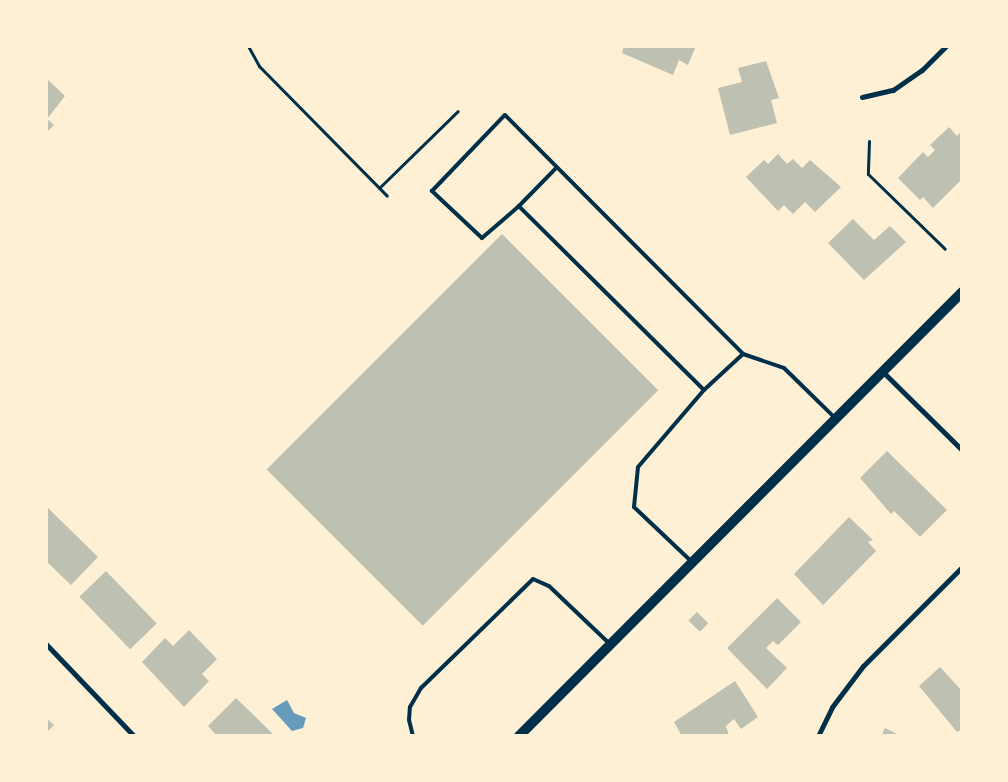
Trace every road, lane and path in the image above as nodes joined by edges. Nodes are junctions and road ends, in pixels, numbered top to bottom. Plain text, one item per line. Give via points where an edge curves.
1 (248, 46) edge
2 (946, 46) edge
3 (862, 97) dead end
4 (458, 112) dead end
5 (869, 141) dead end
6 (557, 167) junction
7 (379, 188) junction
8 (387, 196) dead end
9 (519, 206) junction
10 (945, 249) dead end
11 (962, 292) edge
12 (743, 354) junction
13 (883, 372) junction
14 (704, 390) junction
15 (835, 418) junction
16 (962, 450) edge
17 (692, 562) junction
18 (962, 567) edge
19 (46, 644) edge
20 (610, 644) junction
21 (130, 734) edge
22 (413, 736) edge
23 (518, 736) edge
24 (818, 736) edge

1 - 7 path via 259,66
2 - 3 street via 922,70 893,90
4 - 7 path
5 - 10 path via 868,174
6 - 9 lane
6 - 9 lane via 505,115 432,191 482,238
6 - 12 lane
7 - 8 path
9 - 14 lane
11 - 13 main road
12 - 14 lane
12 - 15 lane via 784,368
13 - 15 main road
13 - 16 street
14 - 17 lane via 638,467 634,507
15 - 17 main road
17 - 20 main road
18 - 24 street via 863,666 832,707
19 - 21 street
20 - 22 lane via 549,586 533,579 422,688 410,707
20 - 23 main road

